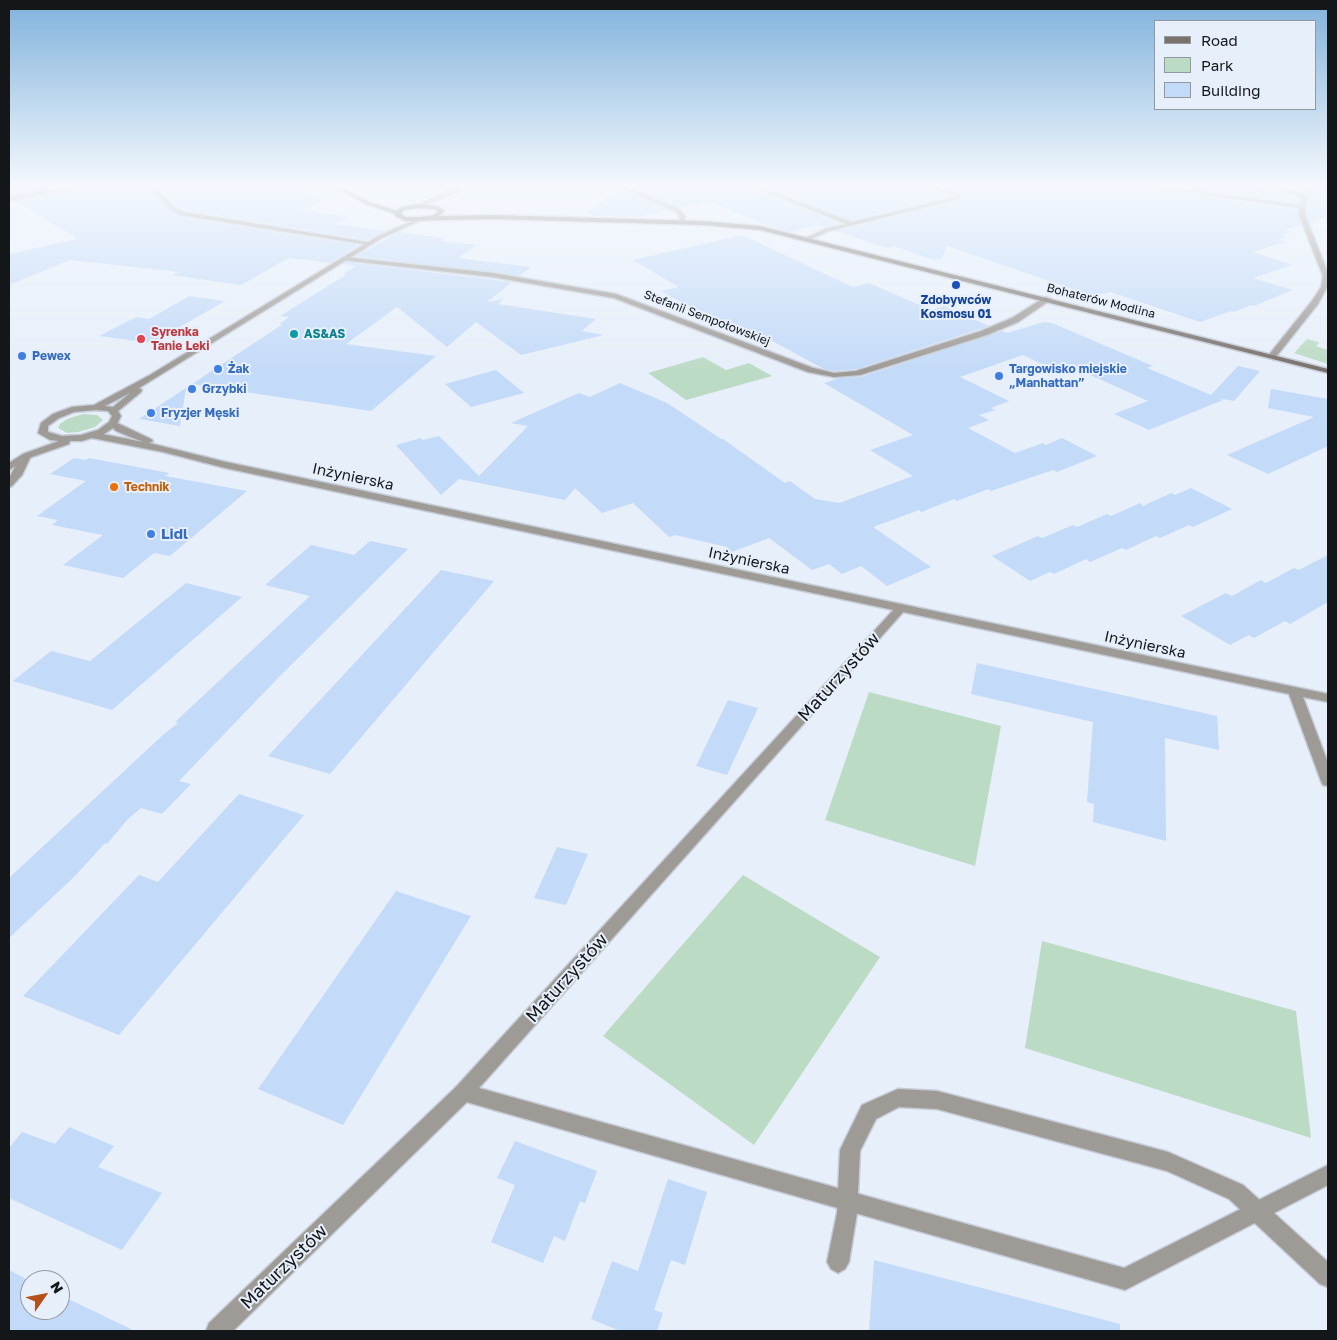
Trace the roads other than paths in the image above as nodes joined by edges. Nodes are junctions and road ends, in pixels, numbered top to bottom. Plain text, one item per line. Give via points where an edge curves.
1 (364, 247) edge
2 (837, 247) edge
3 (1315, 247) edge
4 (344, 259) junction
5 (1327, 276) edge
6 (1048, 300) junction
7 (1272, 356) junction
8 (1328, 371) edge
9 (153, 377) junction
10 (96, 407) junction
11 (113, 410) junction
12 (114, 424) junction
13 (44, 435) junction
14 (92, 435) junction
15 (72, 439) junction
16 (164, 449) junction
17 (26, 456) junction
18 (9, 463) edge
19 (9, 467) edge
20 (9, 484) edge
21 (901, 608) junction
22 (1295, 692) junction
23 (1328, 698) edge
24 (1328, 781) edge
25 (463, 1093) junction
26 (1328, 1175) edge
27 (848, 1201) junction
28 (1257, 1211) junction
29 (838, 1262) dead end
30 (1328, 1276) edge
31 (217, 1331) edge

1 - 4 street
2 - 6 main road, Bohaterów Modlina
3 - 5 street
4 - 6 street, Stefanii Sempołowskiej via 493,275 630,300 811,370 834,375 857,373 984,333 1015,320
4 - 9 street
5 - 7 street via 1315,302
6 - 7 main road, Bohaterów Modlina
7 - 8 main road, Bohaterów Modlina
9 - 10 street
9 - 11 street
10 - 11 street
10 - 13 street via 56,416 44,425
11 - 12 street via 117,416
12 - 14 street
12 - 16 street, Inżynierska
13 - 15 street
13 - 17 street
14 - 15 street
14 - 16 street, Inżynierska
15 - 17 street
16 - 21 street, Inżynierska via 225,465
17 - 18 street
17 - 19 street
17 - 20 street
21 - 22 street, Inżynierska
21 - 25 street, Maturzystów
22 - 23 street, Inżynierska
22 - 24 street
25 - 27 street
25 - 31 street, Maturzystów
26 - 28 street
27 - 28 street via 1125,1279
27 - 28 street via 850,1150 869,1112 898,1098 937,1100 1168,1162 1236,1192
27 - 29 street
28 - 30 street

